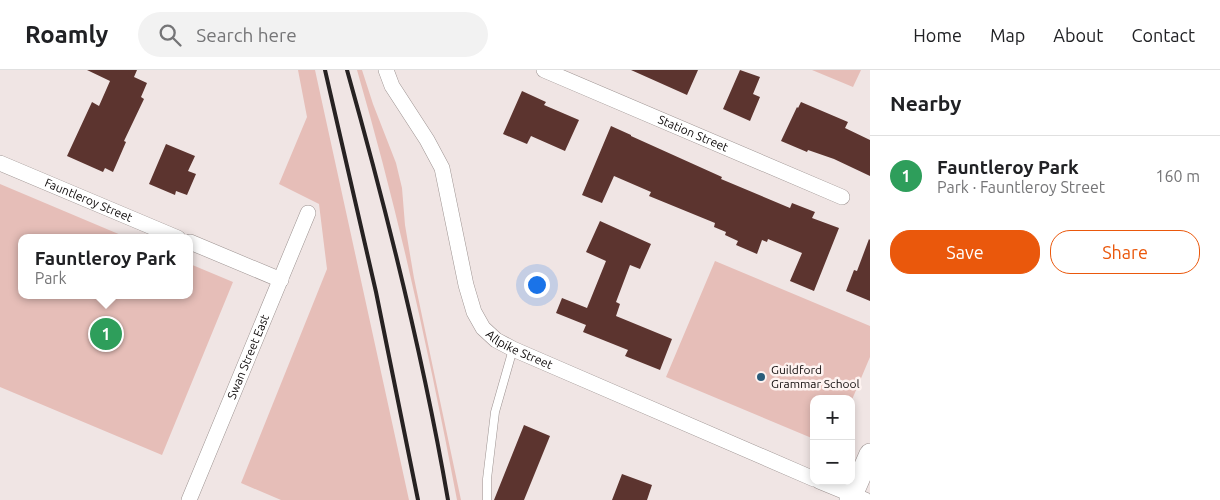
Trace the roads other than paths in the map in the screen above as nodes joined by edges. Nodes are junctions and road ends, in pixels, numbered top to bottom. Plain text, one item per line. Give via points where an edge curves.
1 (386, 70) edge
2 (544, 70) edge
3 (0, 163) edge
4 (842, 197) dead end
5 (308, 213) dead end
6 (169, 234) edge
7 (193, 243) edge
8 (281, 280) junction
9 (513, 349) junction
10 (870, 454) edge
11 (810, 477) edge
12 (828, 485) edge
13 (856, 498) edge
14 (189, 500) edge
15 (487, 500) edge

1 - 9 street, Allpike Street via 392,86 442,168 474,312 483,328
2 - 4 street, Station Street
3 - 6 street, Fauntleroy Street
5 - 8 street, Swan Street East
7 - 8 street
8 - 14 street, Swan Street East
9 - 11 street, Allpike Street
9 - 15 lane via 495,412
10 - 13 street
12 - 13 street

